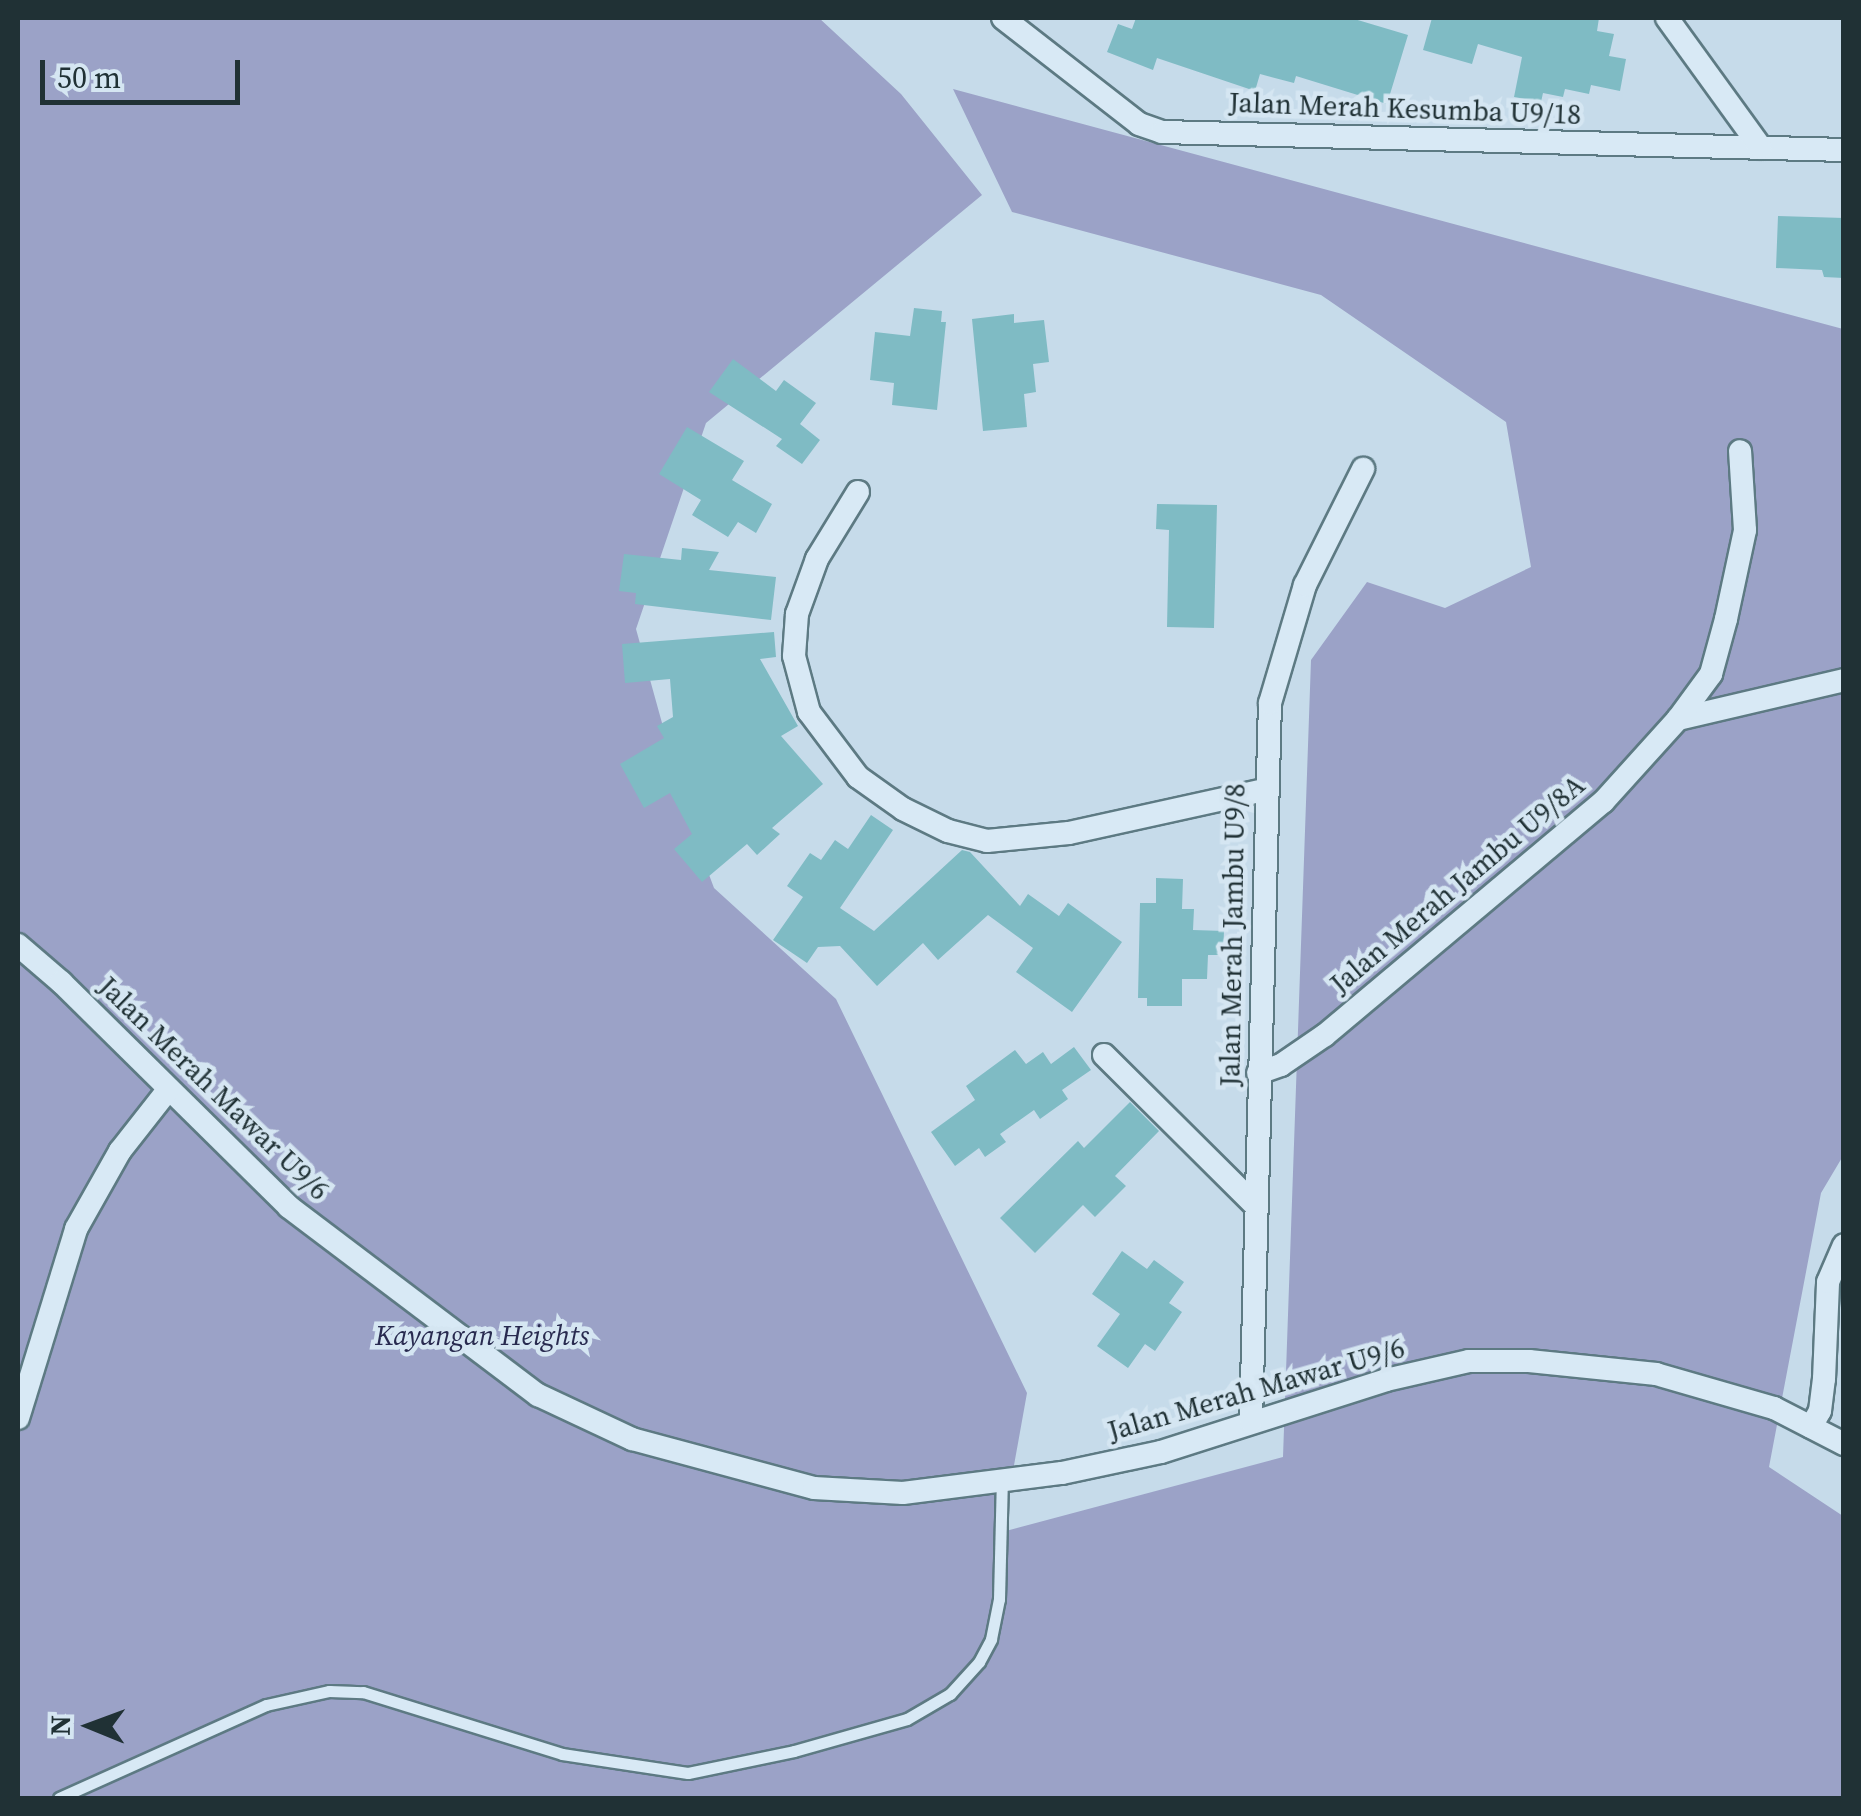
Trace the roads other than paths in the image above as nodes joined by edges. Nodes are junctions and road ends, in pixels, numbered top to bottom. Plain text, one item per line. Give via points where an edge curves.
1 (1003, 18) edge
2 (1668, 18) edge
3 (1761, 148) junction
4 (1844, 150) edge
5 (1740, 451) dead end
6 (1363, 469) dead end
7 (858, 492) dead end
8 (1844, 680) edge
9 (1678, 719) junction
10 (1265, 790) junction
11 (18, 945) edge
12 (1104, 1055) dead end
13 (1258, 1073) junction
14 (168, 1091) junction
15 (1255, 1205) junction
16 (1844, 1245) edge
17 (18, 1418) edge
18 (1250, 1422) junction
19 (1810, 1427) junction
20 (1844, 1444) edge
21 (1002, 1480) junction
22 (60, 1798) edge

1 - 3 street, Jalan Merah Kesumba U9/18 via 1139,124 1162,132
2 - 3 street
3 - 4 street, Jalan Merah Kesumba U9/18
5 - 9 street, Jalan Merah Jambu U9/8A via 1745,530 1726,619 1711,674
6 - 10 street, Jalan Merah Jambu U9/8 via 1304,584 1284,642 1270,703
7 - 10 street via 816,559 796,614 794,656 809,712 858,778 902,810 988,841 1069,833
8 - 9 street
9 - 13 street, Jalan Merah Jambu U9/8A via 1588,814 1326,1035
10 - 13 street, Jalan Merah Jambu U9/8
11 - 14 street, Jalan Merah Mawar U9/6
12 - 15 street
13 - 15 street, Jalan Merah Jambu U9/8
14 - 17 street via 120,1152 82,1217
14 - 21 street, Jalan Merah Mawar U9/6 via 288,1207 538,1395 632,1438 814,1488 902,1493
15 - 18 street, Jalan Merah Jambu U9/8
16 - 19 street via 1828,1282 1824,1379 1820,1411
18 - 19 street, Jalan Merah Mawar U9/6 via 1469,1360 1656,1374 1774,1408
18 - 21 street, Jalan Merah Mawar U9/6 via 1162,1452
19 - 20 street, Jalan Merah Mawar U9/6
21 - 22 lane via 1000,1599 991,1639 950,1694 906,1719 688,1773 562,1754 363,1692 329,1692 266,1704

